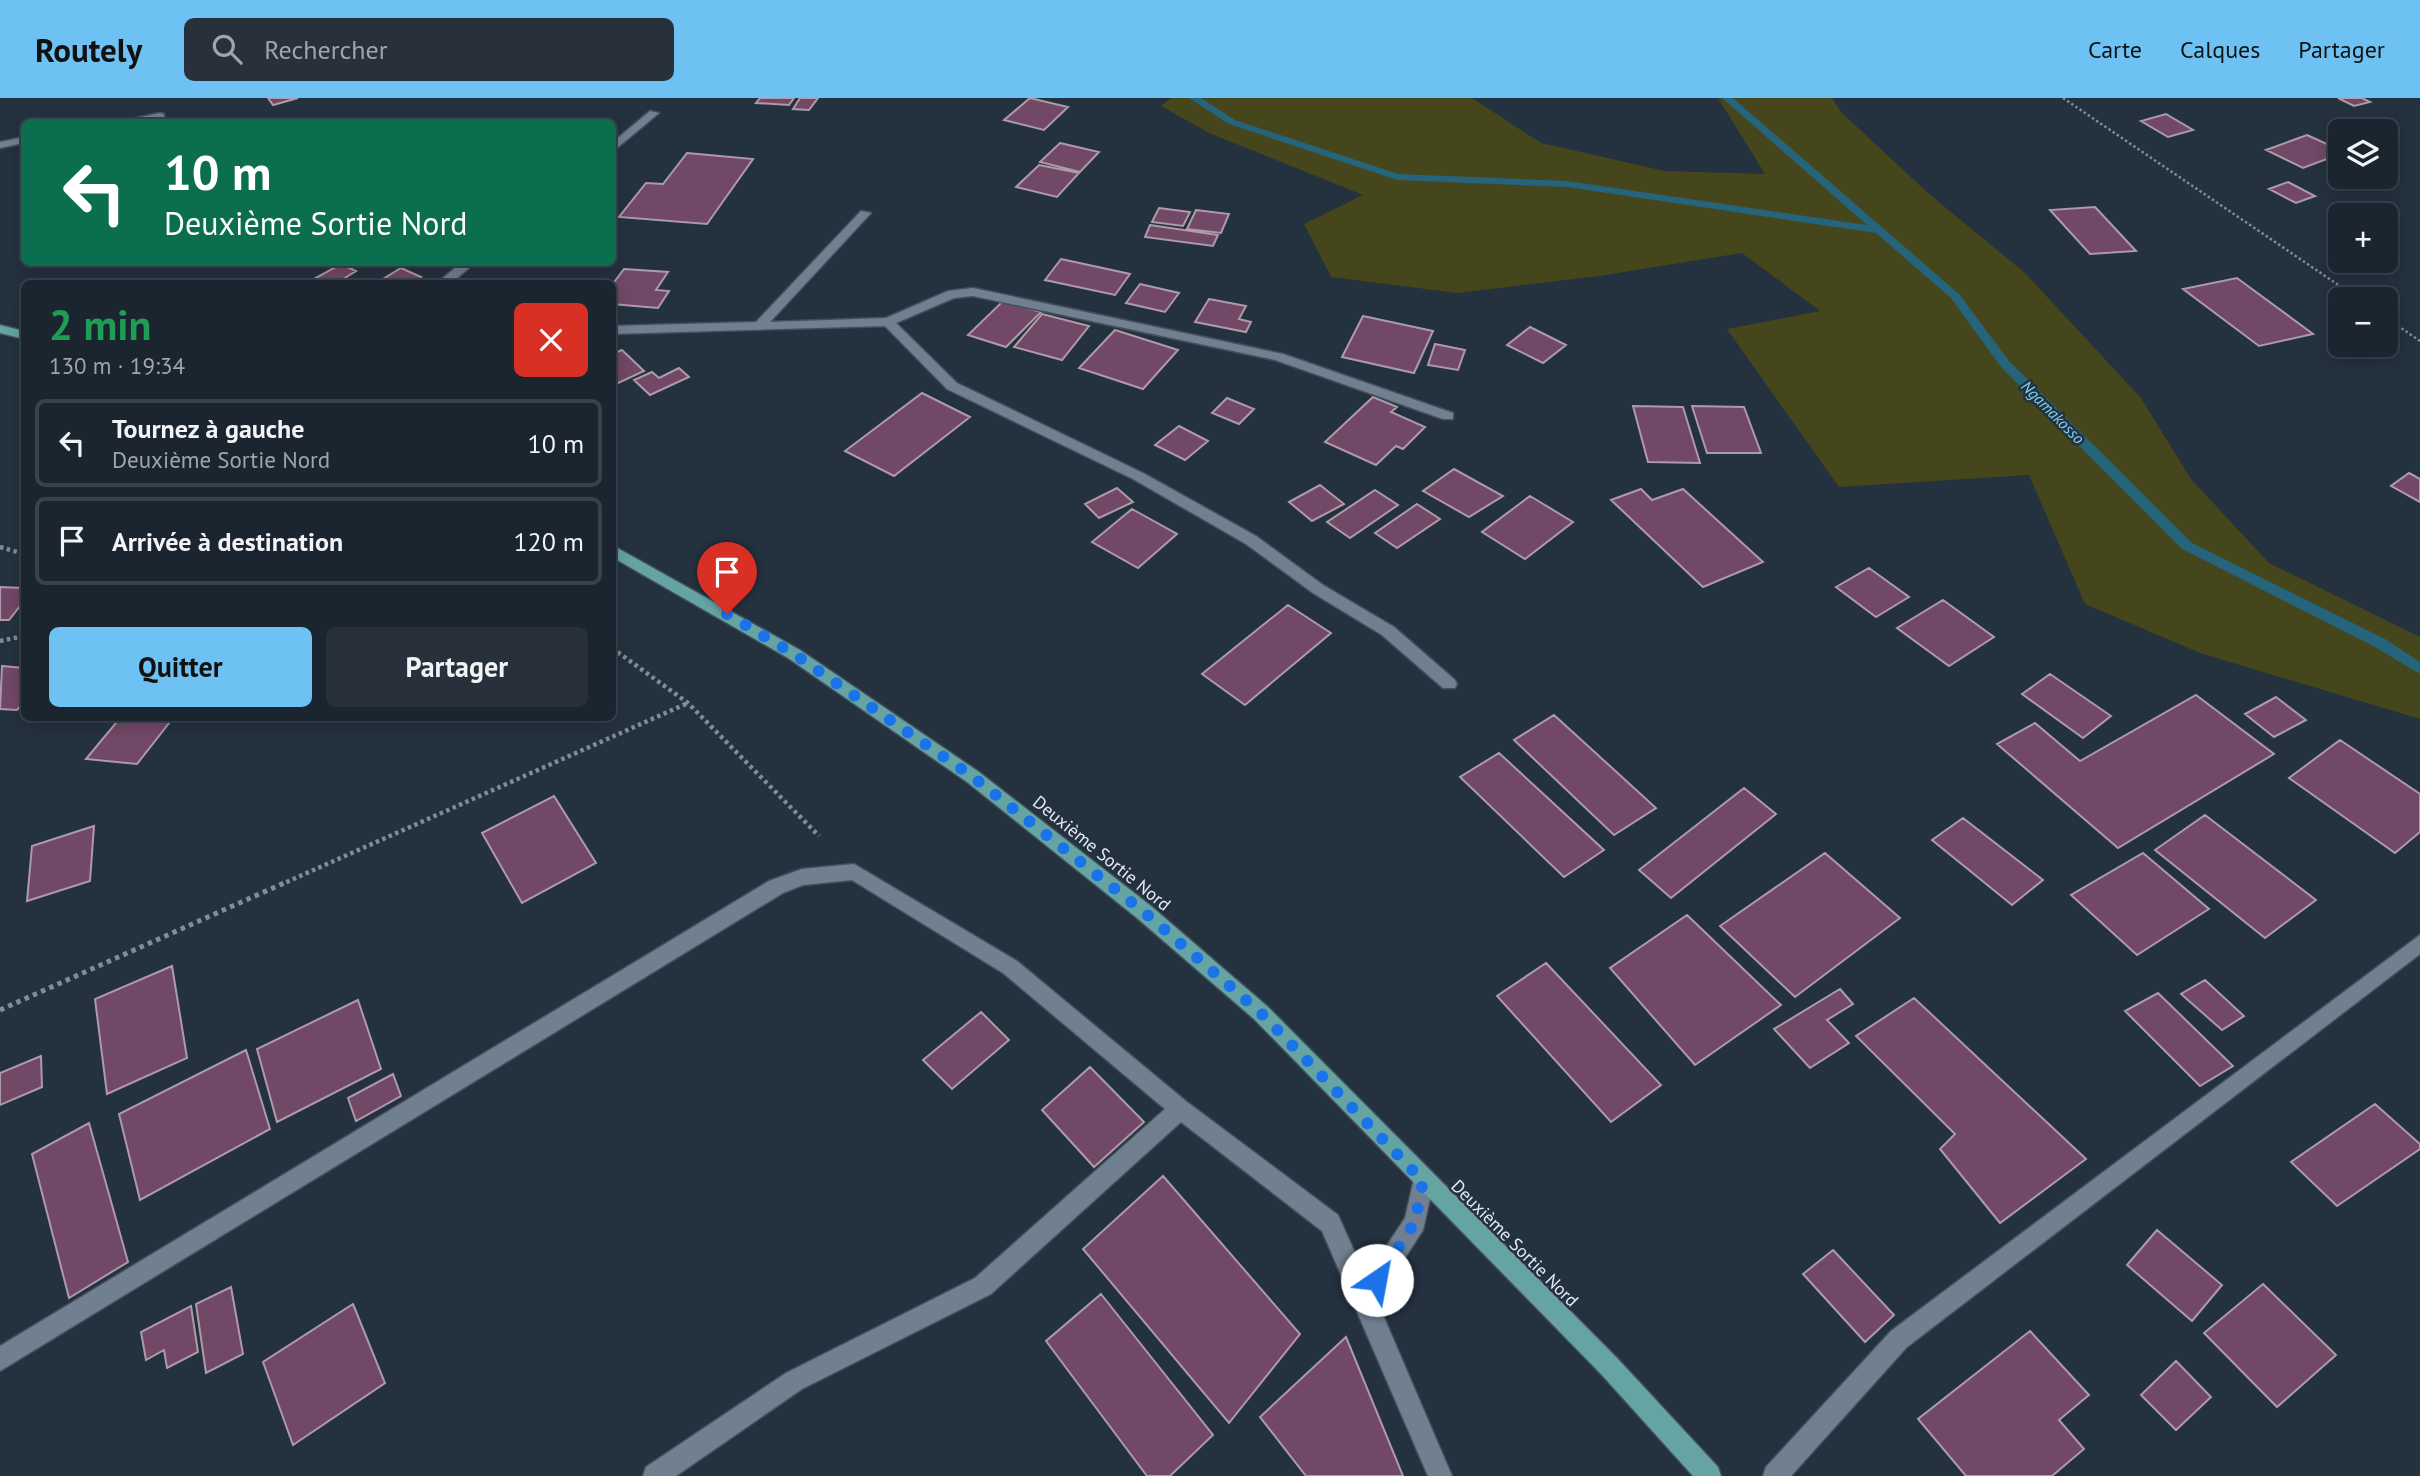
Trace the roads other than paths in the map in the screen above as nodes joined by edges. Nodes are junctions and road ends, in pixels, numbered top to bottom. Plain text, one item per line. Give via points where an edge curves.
1 (654, 113) dead end
2 (160, 116) dead end
3 (141, 119) edge
4 (21, 141) edge
5 (0, 145) edge
6 (616, 146) edge
7 (865, 213) dead end
8 (465, 266) edge
9 (447, 280) edge
10 (888, 322) junction
11 (761, 324) junction
12 (0, 329) edge
13 (616, 330) edge
14 (21, 334) edge
15 (1448, 416) dead end
16 (616, 552) edge
17 (1449, 684) dead end
18 (2420, 943) edge
19 (1180, 1109) junction
20 (1423, 1181) junction
21 (1364, 1299) junction
22 (0, 1359) edge
23 (655, 1476) edge
24 (1440, 1476) edge
25 (1709, 1476) edge
26 (1775, 1476) edge

1 - 6 street
2 - 3 street
4 - 5 street
7 - 11 street
8 - 9 street
10 - 11 street
10 - 15 street via 953,294 973,292 1278,357
10 - 17 street via 941,379 1138,476 1251,540 1318,589 1388,631
11 - 13 street
12 - 14 main road
16 - 20 main road, Deuxième Sortie Nord via 794,654 973,777 1144,912 1261,1013
18 - 26 street via 1899,1339
19 - 21 street via 1330,1223
19 - 22 street via 1010,967 854,872 802,877 776,887
19 - 23 street via 983,1286 794,1381
20 - 21 street via 1415,1222
20 - 25 main road, Deuxième Sortie Nord via 1608,1366
21 - 24 street

